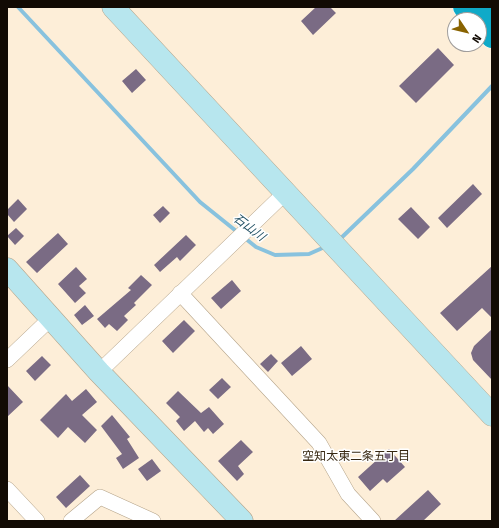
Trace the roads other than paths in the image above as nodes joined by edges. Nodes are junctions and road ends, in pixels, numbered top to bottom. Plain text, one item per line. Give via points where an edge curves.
1 (113, 7) edge
2 (485, 7) edge
3 (492, 14) edge
4 (285, 193) junction
5 (7, 269) edge
6 (180, 293) junction
7 (51, 318) junction
8 (7, 360) edge
9 (99, 372) junction
10 (492, 415) edge
11 (7, 489) edge
12 (37, 521) edge
13 (71, 521) edge
14 (153, 521) edge
15 (242, 521) edge
16 (373, 521) edge

1 - 4 street
2 - 3 highway
4 - 6 street
4 - 10 street
5 - 7 street
6 - 9 street
6 - 16 street via 319,443 348,494
7 - 8 street
7 - 9 street
9 - 15 street
11 - 12 street
13 - 14 street via 100,497

